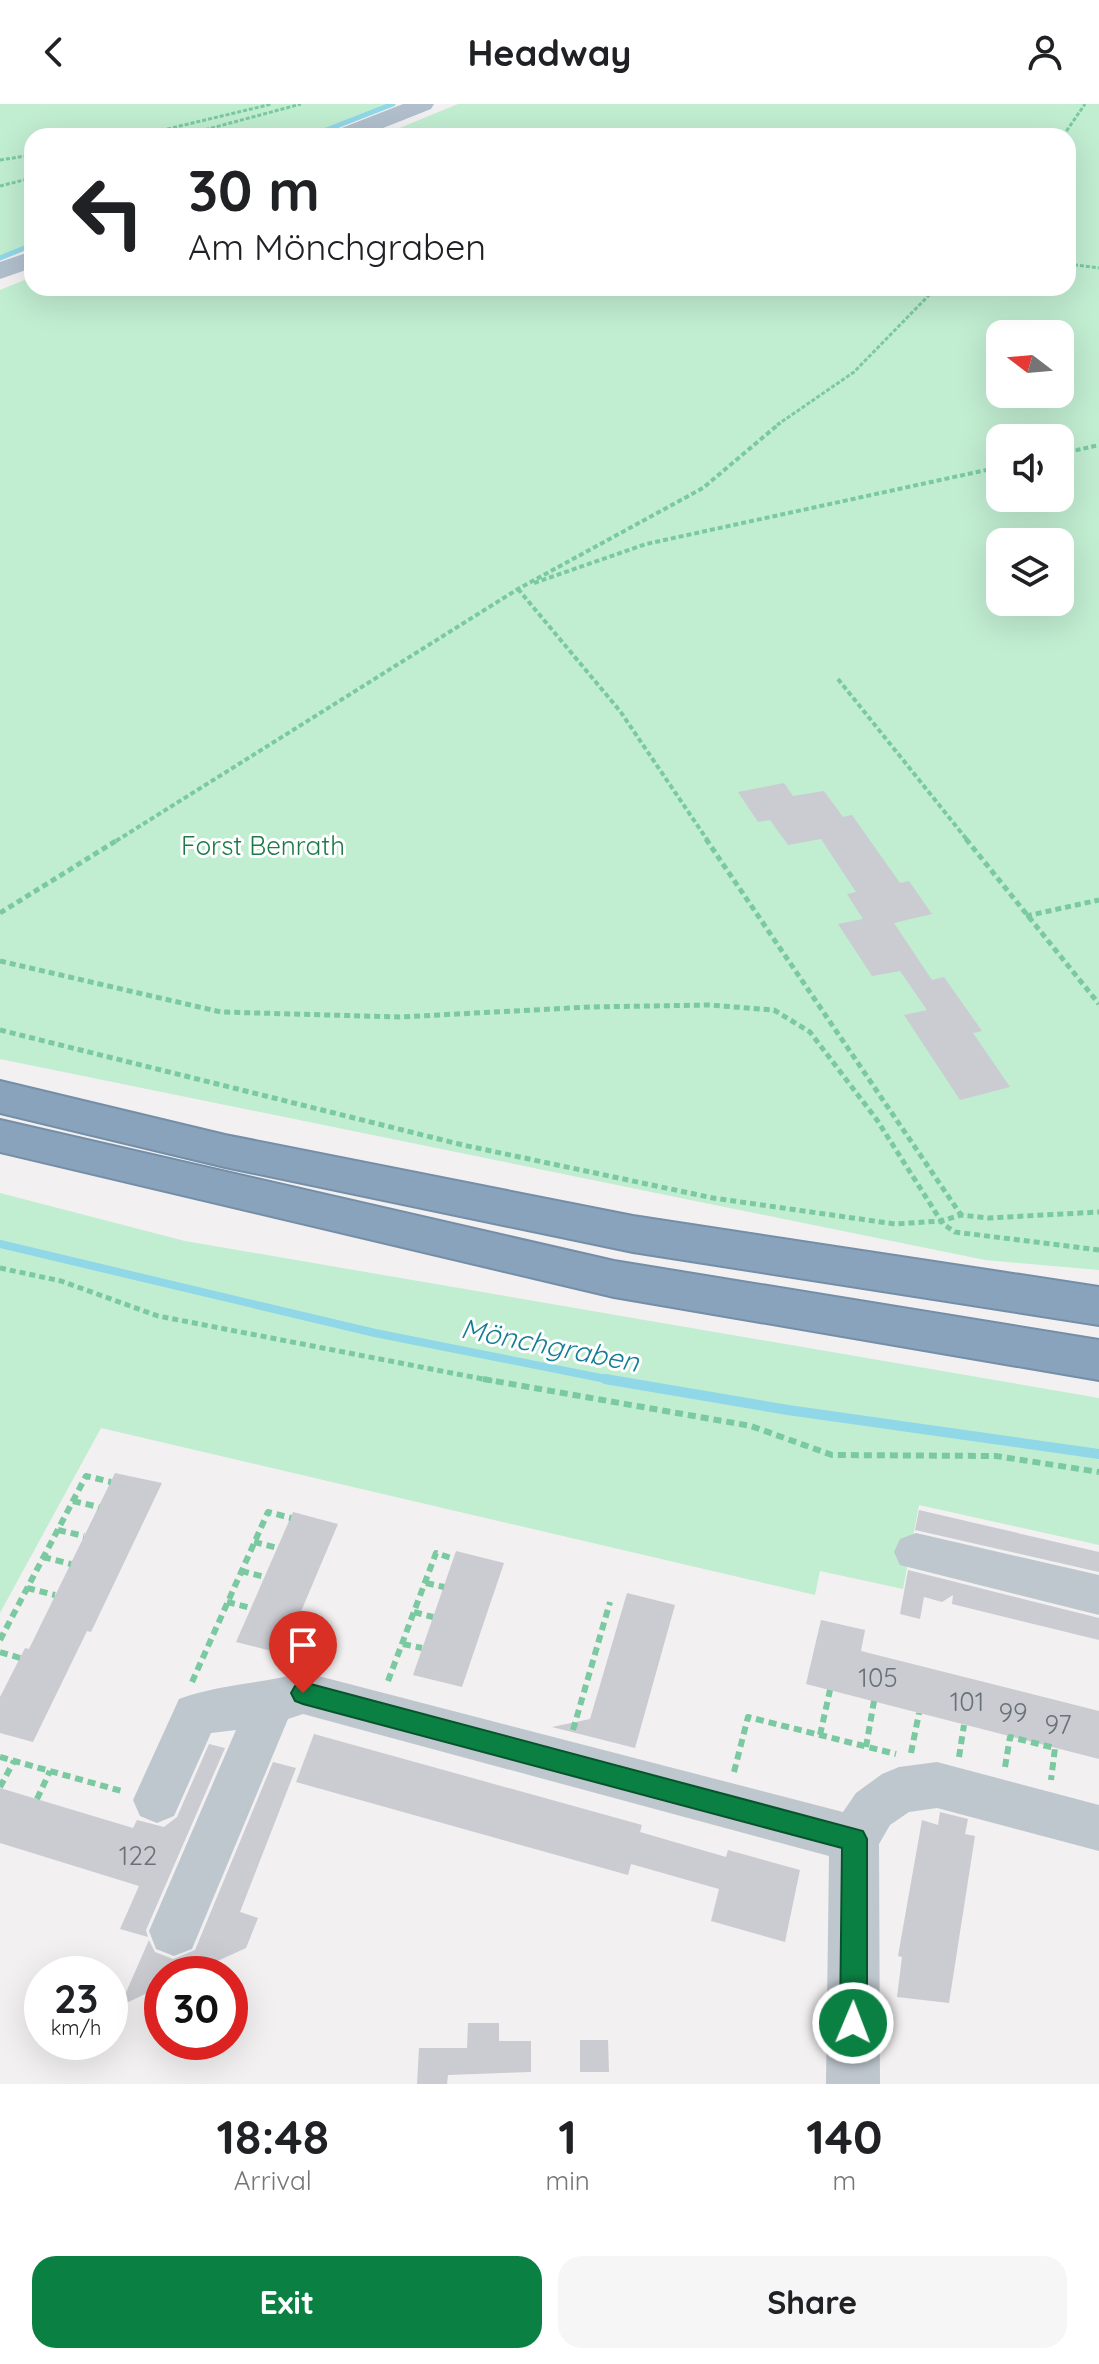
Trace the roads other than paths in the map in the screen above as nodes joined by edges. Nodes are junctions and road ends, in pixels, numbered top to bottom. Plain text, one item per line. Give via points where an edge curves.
1 (423, 104) edge
2 (362, 128) edge
3 (24, 262) edge
4 (0, 271) edge
5 (0, 1097) edge
6 (0, 1136) edge
7 (1099, 1306) edge
8 (1099, 1360) edge
9 (916, 1552) dead end
10 (1099, 1595) edge
11 (271, 1703) junction
12 (157, 1800) road end
13 (1099, 1828) edge
14 (854, 1839) junction
15 (174, 1931) dead end
16 (853, 2084) edge

1 - 2 main road
3 - 4 main road
5 - 7 highway via 225,1151 633,1234
6 - 8 highway via 614,1279
9 - 10 street
11 - 12 street via 196,1714
11 - 14 street via 303,1693
11 - 15 street
13 - 14 street via 937,1785 899,1790 873,1809
14 - 16 street

